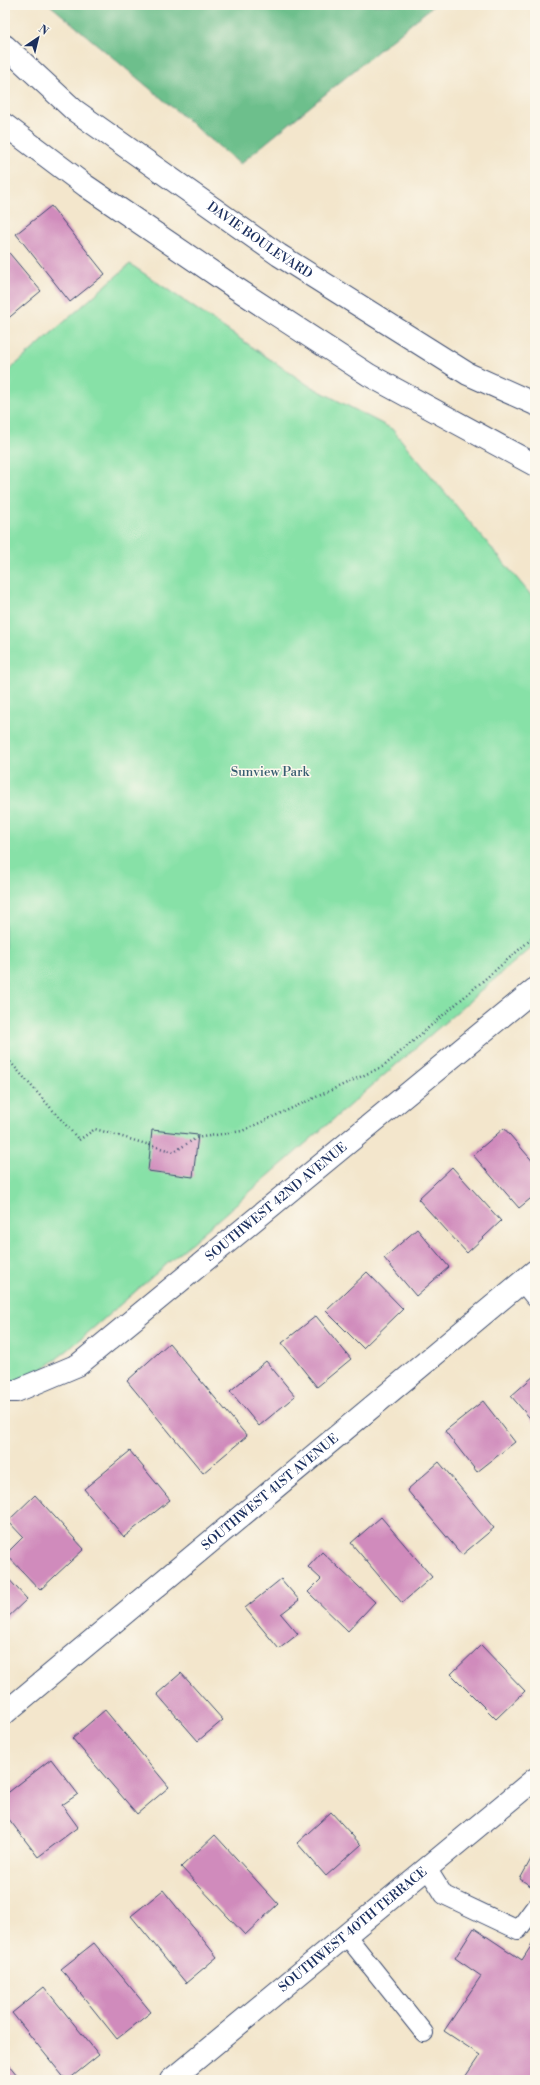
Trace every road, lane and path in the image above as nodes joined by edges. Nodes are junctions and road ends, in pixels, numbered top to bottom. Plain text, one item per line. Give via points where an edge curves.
1 (5, 46) edge
2 (5, 125) edge
3 (535, 404) edge
4 (535, 465) edge
5 (535, 936) edge
6 (535, 989) edge
7 (5, 1056) edge
8 (531, 1284) edge
9 (5, 1391) edge
10 (5, 1713) edge
11 (535, 1779) edge
12 (427, 1868) junction
13 (535, 1907) edge
14 (346, 1934) junction
15 (424, 2033) dead end
16 (171, 2080) edge

1 - 3 street, DAVIE BOULEVARD via 74,110 279,255 468,374
2 - 4 street via 86,186 369,375
5 - 7 path via 384,1066 242,1131 196,1138 174,1152 95,1129 79,1140
6 - 9 street, SOUTHWEST 42ND AVENUE via 78,1365 16,1391
8 - 10 street, SOUTHWEST 41ST AVENUE
11 - 12 street, SOUTHWEST 40TH TERRACE
12 - 13 lane via 444,1895 518,1930
12 - 14 street, SOUTHWEST 40TH TERRACE
14 - 15 lane
14 - 16 street, SOUTHWEST 40TH TERRACE

